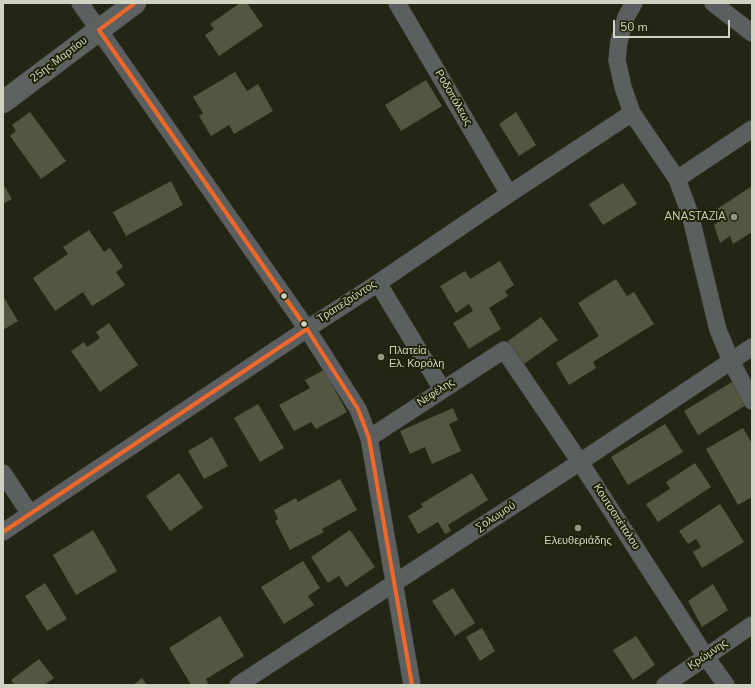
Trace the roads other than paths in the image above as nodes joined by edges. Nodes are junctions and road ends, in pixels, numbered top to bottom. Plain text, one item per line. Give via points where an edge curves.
1 (80, 3) edge
2 (135, 3) edge
3 (397, 3) edge
4 (634, 3) edge
5 (713, 3) edge
6 (99, 30) junction
7 (752, 33) edge
8 (3, 102) edge
9 (632, 113) junction
10 (752, 129) edge
11 (677, 179) junction
12 (509, 194) junction
13 (378, 283) junction
14 (307, 329) junction
15 (752, 347) edge
16 (504, 350) joint
17 (731, 361) junction
18 (442, 389) junction
19 (752, 401) edge
20 (368, 438) junction
21 (580, 462) junction
22 (3, 474) edge
23 (30, 514) junction
24 (3, 532) edge
25 (394, 583) junction
26 (752, 625) edge
27 (706, 657) junction
28 (238, 685) edge
29 (412, 685) edge
30 (665, 685) edge
31 (726, 685) edge

1 - 6 street
2 - 6 street, 25ης Μαρτίου
3 - 12 street, Ροδοπόλεως
4 - 9 street via 626,17 617,60
5 - 7 street
6 - 8 street, 25ης Μαρτίου
6 - 14 street
9 - 11 street
9 - 12 street, Τραπεζούντος
10 - 11 street
11 - 17 street via 690,214 718,330
12 - 13 street, Τραπεζούντος
13 - 14 street, Τραπεζούντος
13 - 18 street
14 - 20 street via 358,408
14 - 23 street, Τραπεζούντος
15 - 17 street, Σολωμού
16 - 18 street, Νεφέλης
16 - 21 street, Κουτσοπέταλου
17 - 19 street
17 - 21 street, Σολωμού
18 - 20 street, Νεφέλης
20 - 25 street
21 - 25 street, Σολωμού
21 - 27 street, Κουτσοπέταλου
22 - 23 street
23 - 24 street, Τραπεζούντος
25 - 28 street, Σολωμού
25 - 29 street
26 - 27 street, Κρώμνης
27 - 30 street, Κρώμνης
27 - 31 street, Κουτσοπέταλου

